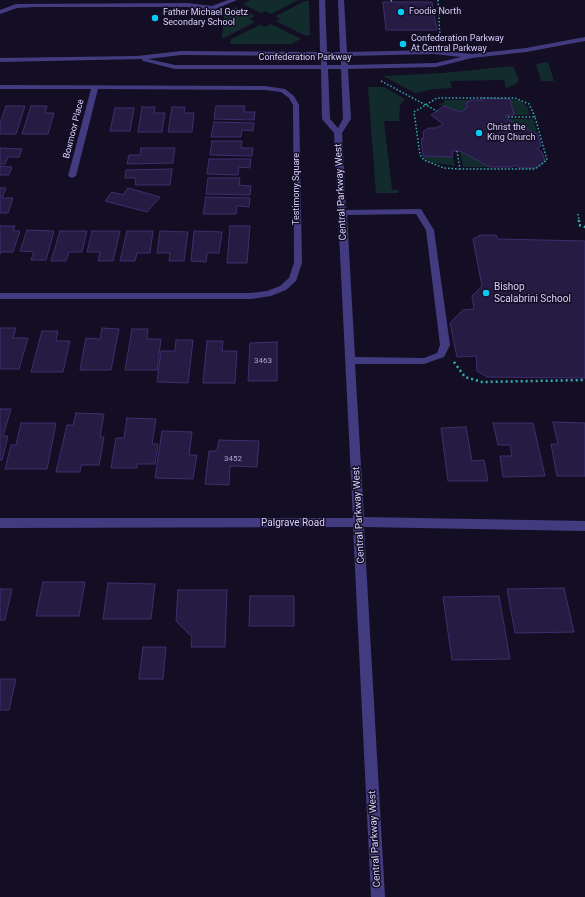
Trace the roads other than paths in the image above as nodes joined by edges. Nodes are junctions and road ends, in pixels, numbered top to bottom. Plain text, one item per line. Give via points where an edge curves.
1 (234, 0) edge
2 (322, 0) edge
3 (342, 0) edge
4 (0, 12) edge
5 (585, 39) edge
6 (323, 54) junction
7 (344, 54) junction
8 (472, 56) junction
9 (137, 58) junction
10 (0, 60) edge
11 (323, 67) junction
12 (344, 67) junction
13 (0, 87) edge
14 (95, 87) junction
15 (338, 133) junction
16 (72, 176) dead end
17 (342, 213) junction
18 (0, 296) edge
19 (350, 360) junction
20 (360, 522) junction
21 (0, 523) edge
22 (585, 526) edge
23 (378, 897) edge

1 - 4 street via 213,8 187,5 34,5 16,6
2 - 6 street, Central Parkway West
3 - 7 street, Central Parkway West
5 - 8 street, Confederation Parkway via 526,50
6 - 7 street, Confederation Parkway
6 - 9 street, Confederation Parkway via 181,53
6 - 11 street, Central Parkway West
7 - 8 street, Confederation Parkway via 434,52
7 - 12 street, Central Parkway West
8 - 12 street, Confederation Parkway via 436,65
9 - 10 street, Confederation Parkway
9 - 11 street, Confederation Parkway via 175,67
11 - 12 street, Confederation Parkway
11 - 15 street, Central Parkway West via 326,118
12 - 15 street, Central Parkway West via 347,119
13 - 14 street, Testimony Square
14 - 16 street, Boxmoor Place
14 - 18 street, Testimony Square via 276,88 292,97 296,105 298,262 293,279 283,288 268,294 251,296
15 - 17 street, Central Parkway West
17 - 19 street, Central Parkway West
17 - 19 street via 418,211 430,230 445,345 441,355 424,361
19 - 20 street, Central Parkway West
20 - 21 street, Palgrave Road
20 - 22 street, Palgrave Road
20 - 23 street, Central Parkway West

